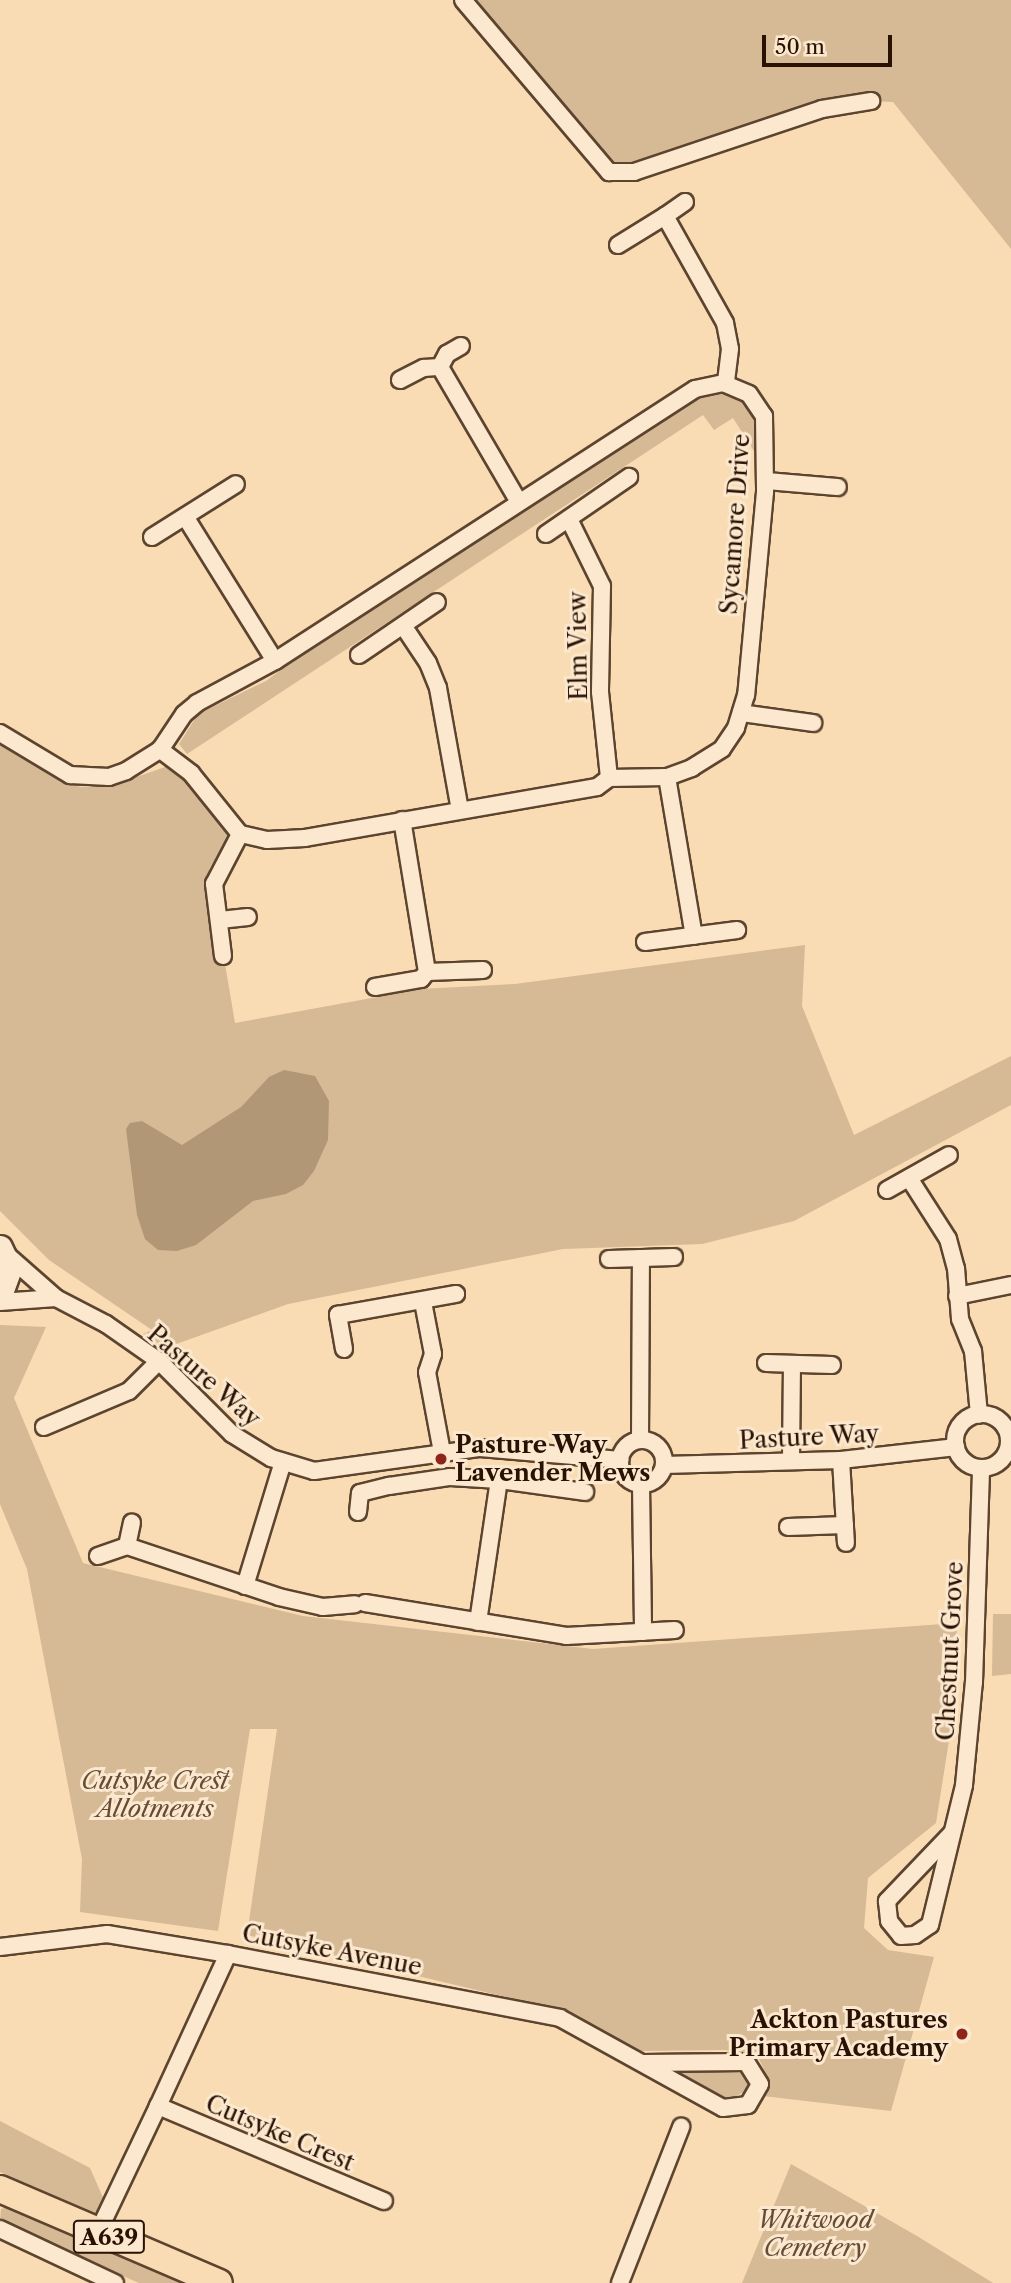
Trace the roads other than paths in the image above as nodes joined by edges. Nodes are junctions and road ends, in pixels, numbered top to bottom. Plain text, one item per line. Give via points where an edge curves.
1 (463, 0) edge
2 (871, 101) dead end
3 (685, 202) dead end
4 (665, 216) junction
5 (618, 245) dead end
6 (461, 345) dead end
7 (440, 368) junction
8 (400, 380) dead end
9 (726, 384) junction
10 (629, 477) dead end
11 (766, 481) junction
12 (236, 484) dead end
13 (838, 487) dead end
14 (519, 502) junction
15 (186, 518) junction
16 (569, 519) junction
17 (546, 534) dead end
18 (152, 537) dead end
19 (437, 602) dead end
20 (404, 627) junction
21 (359, 655) dead end
22 (275, 661) junction
23 (741, 713) junction
24 (813, 723) dead end
25 (0, 733) edge
26 (160, 750) junction
27 (667, 777) junction
28 (610, 778) junction
29 (460, 810) junction
30 (402, 820) junction
31 (240, 834) junction
32 (248, 917) dead end
33 (220, 920) junction
34 (737, 930) dead end
35 (694, 936) junction
36 (645, 942) dead end
37 (223, 956) dead end
38 (484, 970) dead end
39 (427, 972) junction
40 (375, 987) dead end
41 (949, 1155) dead end
42 (909, 1178) junction
43 (887, 1190) dead end
44 (3, 1250) edge
45 (674, 1256) dead end
46 (641, 1258) junction
47 (609, 1259) dead end
48 (1011, 1285) edge
49 (456, 1294) dead end
50 (0, 1295) edge
51 (957, 1296) junction
52 (56, 1298) junction
53 (0, 1302) edge
54 (423, 1302) junction
55 (344, 1349) dead end
56 (159, 1361) junction
57 (766, 1363) dead end
58 (792, 1364) junction
59 (832, 1365) dead end
60 (979, 1415) junction
61 (44, 1427) dead end
62 (1010, 1437) edge
63 (640, 1440) junction
64 (956, 1447) junction
65 (442, 1452) junction
66 (791, 1459) junction
67 (620, 1460) junction
68 (841, 1460) junction
69 (283, 1462) junction
70 (664, 1465) junction
71 (981, 1468) junction
72 (499, 1480) junction
73 (641, 1483) junction
74 (585, 1492) dead end
75 (358, 1512) dead end
76 (132, 1523) dead end
77 (845, 1525) junction
78 (788, 1527) dead end
79 (846, 1543) dead end
80 (127, 1546) junction
81 (98, 1556) dead end
82 (245, 1586) junction
83 (478, 1622) junction
84 (675, 1630) dead end
85 (643, 1632) junction
86 (951, 1834) junction
87 (0, 1947) edge
88 (228, 1954) junction
89 (643, 2063) junction
90 (158, 2106) junction
91 (681, 2127) dead end
92 (0, 2189) edge
93 (384, 2201) dead end
94 (0, 2229) edge
95 (98, 2232) junction
96 (115, 2283) edge
97 (219, 2283) edge
98 (620, 2283) edge

1 - 2 street via 609,172 634,172 822,109
3 - 4 street
4 - 5 street
4 - 9 street via 725,323 730,349
6 - 7 street via 447,355
7 - 8 street via 424,368
7 - 14 street
9 - 11 street, Sycamore Drive via 750,394 764,416
9 - 14 street via 695,389
10 - 16 street
11 - 13 street
11 - 23 street, Sycamore Drive
12 - 15 street
14 - 22 street
15 - 18 street
15 - 22 street
16 - 17 street
16 - 28 street, Elm View via 602,586 600,692
19 - 20 street
20 - 21 street
20 - 29 street via 438,688
22 - 26 street via 197,703
23 - 24 street
23 - 27 street, Sycamore Drive via 722,749
25 - 26 street via 32,748 51,767 90,778 126,771
26 - 31 street via 191,773
27 - 28 street, Sycamore Drive
27 - 35 street
28 - 29 street, Sycamore Drive via 597,787
29 - 30 street, Sycamore Drive
30 - 31 street, Sycamore Drive via 305,838 267,840
30 - 39 street
31 - 33 street via 214,884
32 - 33 street
33 - 37 street
34 - 35 street
35 - 36 street
38 - 39 street
39 - 40 street via 421,979
41 - 42 street
42 - 43 street
42 - 51 street via 948,1239
44 - 50 main road via 9,1279
44 - 52 street, Pasture Way
45 - 46 street
46 - 47 street
46 - 63 street
48 - 51 street
49 - 54 street
51 - 60 street via 960,1319 973,1351
52 - 53 street
52 - 56 street, Pasture Way via 106,1324
54 - 55 street via 338,1315
54 - 65 street via 433,1354 427,1372
56 - 61 street via 129,1391
56 - 69 street, Pasture Way via 232,1434
57 - 58 street
58 - 59 street
58 - 66 street
60 - 62 street via 1002,1423
60 - 64 street via 962,1423
62 - 71 street via 1003,1458
63 - 67 street via 629,1444
63 - 70 street via 659,1448
64 - 68 street, Pasture Way
64 - 71 street via 964,1462
65 - 67 street, Pasture Way via 480,1448
65 - 69 street, Pasture Way via 328,1470
66 - 68 street, Pasture Way
66 - 70 street, Pasture Way
67 - 73 street via 623,1474
68 - 77 street
69 - 82 street
70 - 73 street via 654,1481
71 - 86 street, Chestnut Grove via 974,1682 964,1785
72 - 74 street
72 - 75 street via 450,1477 360,1493
72 - 83 street
73 - 85 street
76 - 80 street
77 - 78 street
77 - 79 street
80 - 81 street
80 - 82 street
82 - 83 street via 323,1606 360,1604
83 - 85 street via 566,1636
84 - 85 street
86 - 86 street, Chestnut Grove via 930,1925 915,1935 901,1936 889,1921 887,1900
87 - 88 street, Cutsyke Avenue via 107,1934
88 - 89 street, Cutsyke Avenue via 560,2018
88 - 90 street
89 - 89 street, Cutsyke Avenue via 746,2063 760,2084 748,2105 734,2110
90 - 93 street, Cutsyke Crest
90 - 95 street
91 - 98 street
92 - 95 main road, A639
94 - 96 street
95 - 97 main road, A639

